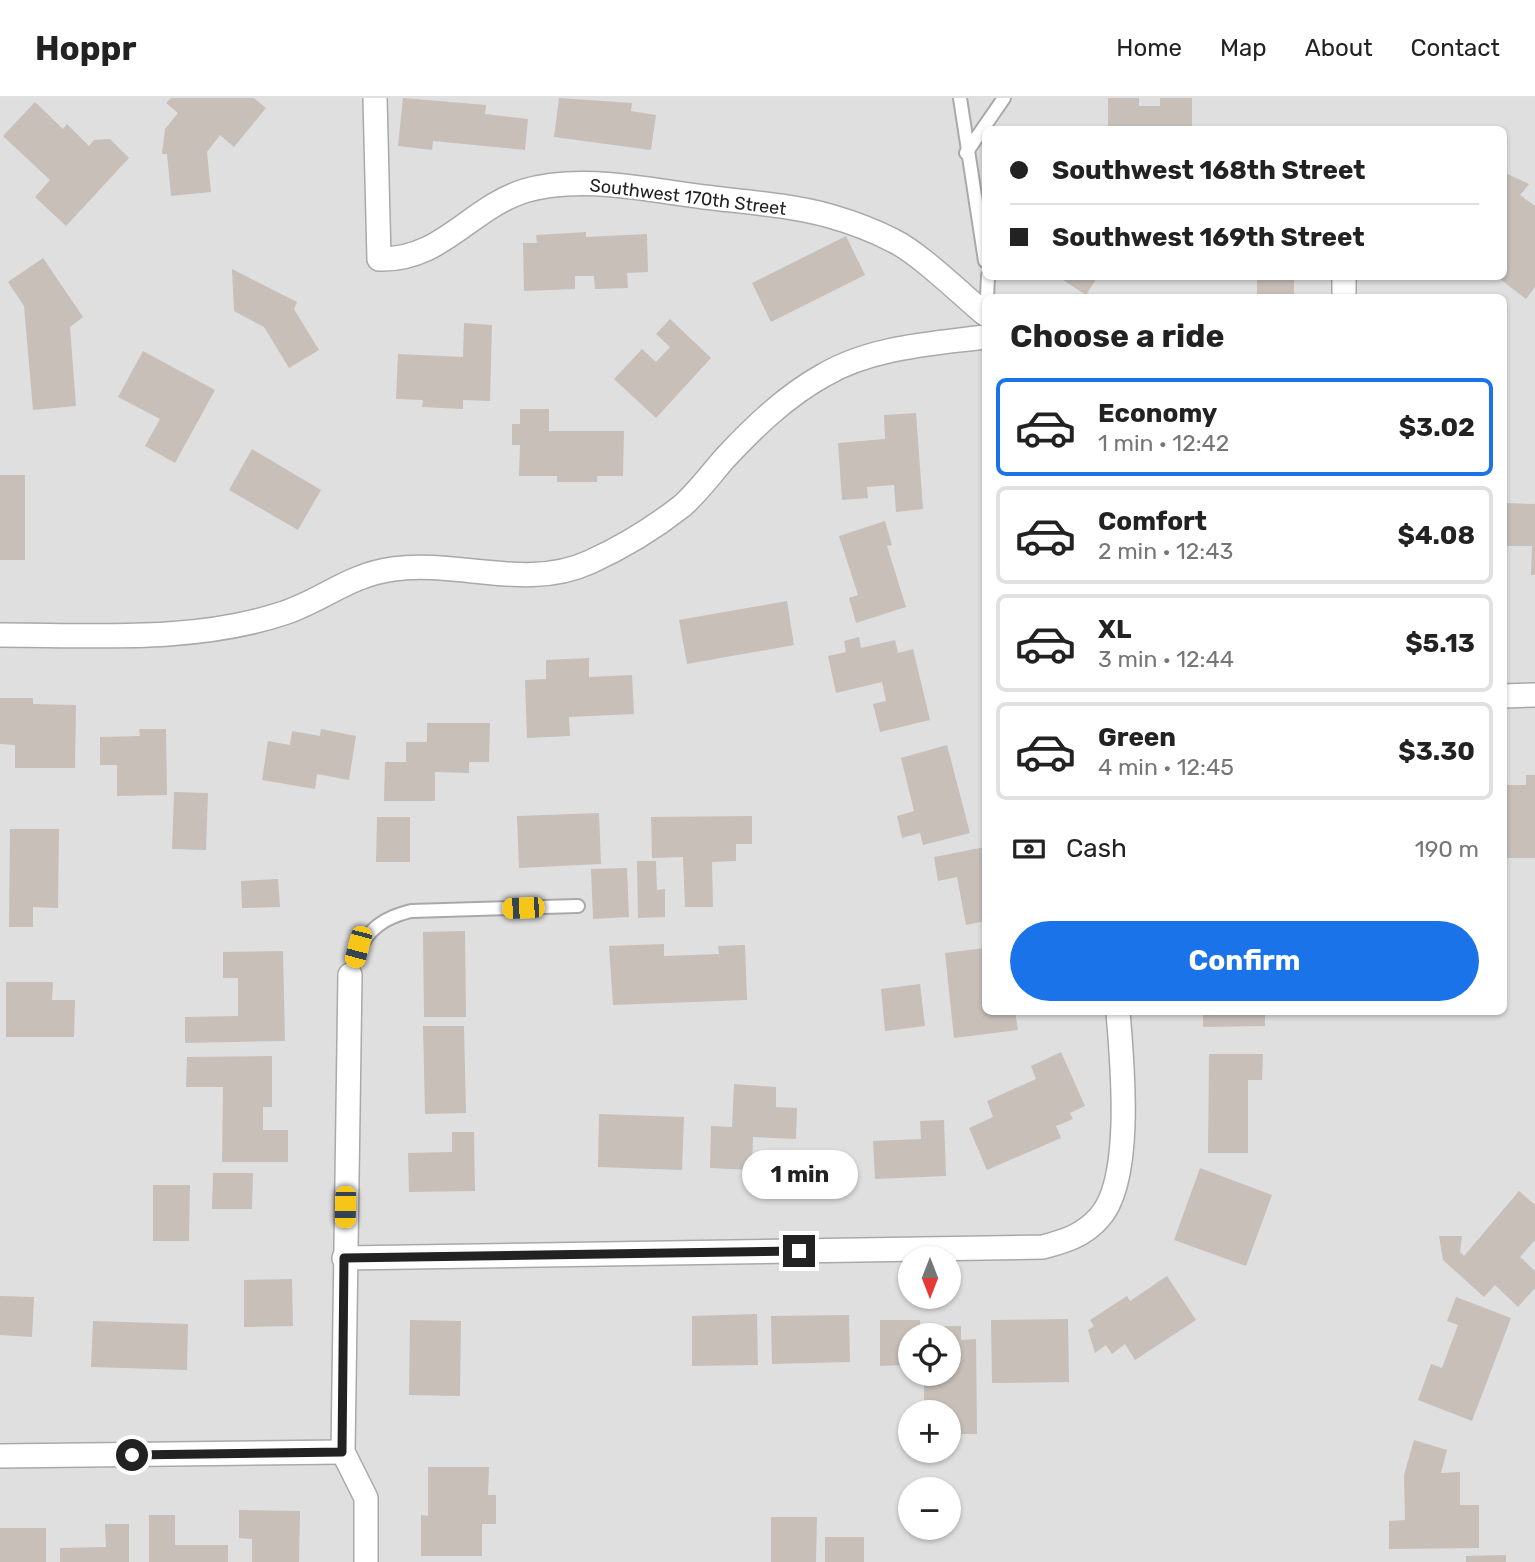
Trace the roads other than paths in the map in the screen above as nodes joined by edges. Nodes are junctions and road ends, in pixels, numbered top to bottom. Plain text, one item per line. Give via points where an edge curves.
1 (375, 98) edge
2 (960, 98) edge
3 (1004, 98) edge
4 (985, 126) edge
5 (982, 130) edge
6 (966, 153) junction
7 (982, 244) edge
8 (982, 312) edge
9 (982, 337) edge
10 (0, 635) edge
11 (1535, 695) edge
12 (1507, 696) edge
13 (578, 906) dead end
14 (350, 975) joint
15 (1118, 1015) edge
16 (344, 1258) junction
17 (342, 1452) junction
18 (0, 1456) edge
19 (366, 1562) edge

1 - 8 street, Southwest 170th Street via 379,259 417,255 442,243 468,220 524,191 571,184 632,188 830,216 896,241
2 - 6 lane
3 - 4 lane
5 - 6 lane
6 - 7 lane
9 - 10 street via 916,345 866,357 825,374 786,399 683,505 632,541 587,564 515,576 395,569 359,576 285,612 173,633
11 - 12 street
13 - 14 lane via 396,915 382,922 358,947
14 - 16 street
15 - 16 street via 1122,1061 1115,1191 1101,1217 1076,1238 1043,1247
16 - 17 street
17 - 18 street
17 - 19 street via 366,1497

